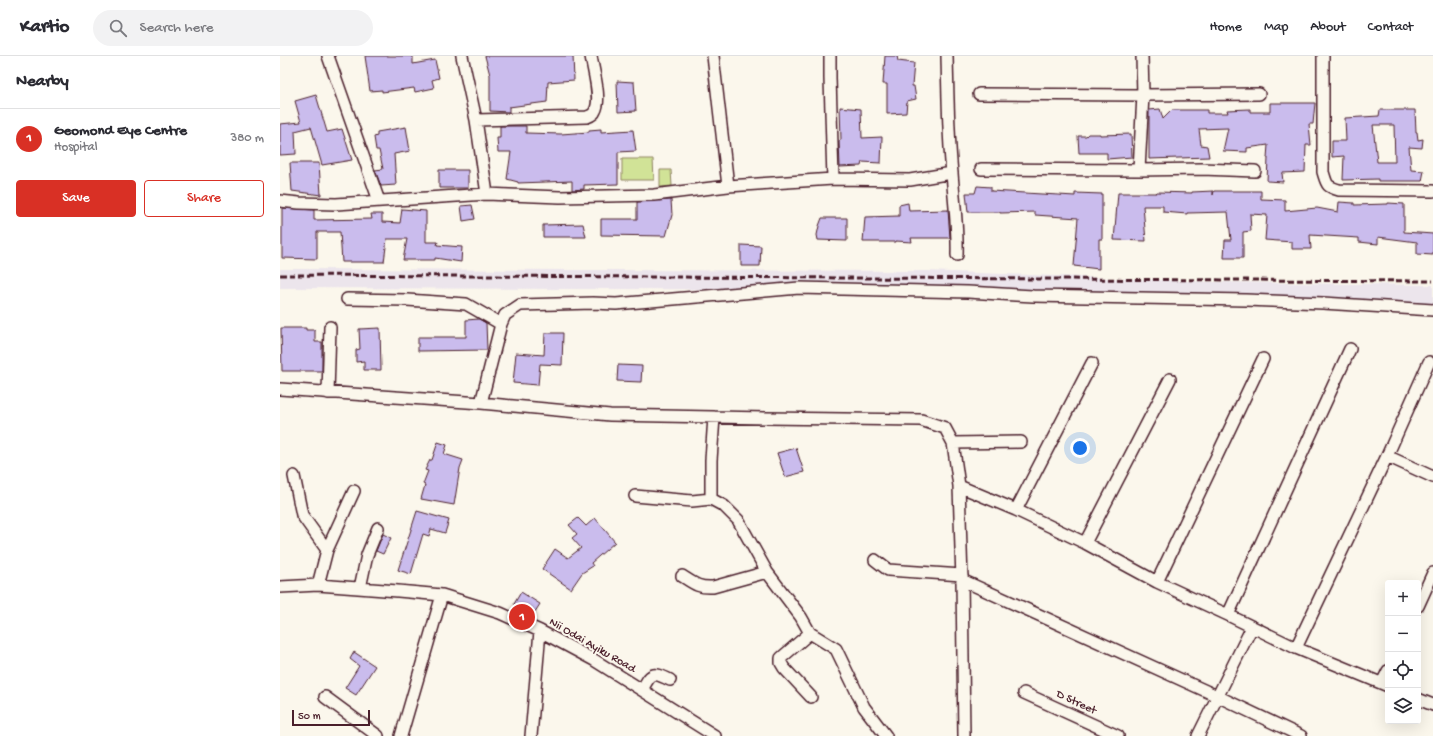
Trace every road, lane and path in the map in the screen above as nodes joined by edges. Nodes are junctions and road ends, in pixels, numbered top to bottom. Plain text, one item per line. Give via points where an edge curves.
1 (328, 56) edge
2 (462, 56) edge
3 (591, 56) edge
4 (713, 56) edge
5 (830, 56) edge
6 (947, 56) edge
7 (1142, 56) edge
8 (1323, 56) edge
9 (979, 94) dead end
10 (1259, 94) dead end
11 (1143, 95) junction
12 (476, 120) junction
13 (981, 169) dead end
14 (1139, 170) junction
15 (1255, 171) dead end
16 (952, 173) junction
17 (833, 179) junction
18 (728, 186) junction
19 (1433, 191) edge
20 (487, 194) junction
21 (280, 201) edge
22 (379, 201) junction
23 (957, 255) dead end
24 (347, 299) dead end
25 (1433, 310) edge
26 (501, 324) junction
27 (330, 327) dead end
28 (1350, 349) dead end
29 (1263, 359) dead end
30 (1429, 362) dead end
31 (1092, 364) dead end
32 (1170, 379) dead end
33 (280, 389) edge
34 (328, 393) junction
35 (481, 403) junction
36 (714, 417) junction
37 (1021, 442) dead end
38 (953, 443) junction
39 (1387, 456) junction
40 (294, 476) dead end
41 (1433, 477) edge
42 (959, 486) junction
43 (354, 491) dead end
44 (635, 496) dead end
45 (711, 500) junction
46 (1016, 510) junction
47 (378, 528) dead end
48 (1085, 543) junction
49 (327, 550) junction
50 (875, 560) dead end
51 (767, 572) junction
52 (1433, 573) edge
53 (682, 576) dead end
54 (962, 578) junction
55 (1157, 582) junction
56 (318, 586) junction
57 (280, 587) edge
58 (360, 588) junction
59 (442, 595) junction
60 (1421, 599) edge
61 (1228, 615) junction
62 (1252, 627) junction
63 (540, 631) junction
64 (810, 633) junction
65 (1296, 648) junction
66 (670, 680) dead end
67 (1385, 684) edge
68 (642, 690) junction
69 (1024, 693) dead end
70 (1217, 696) junction
71 (325, 697) dead end
72 (811, 697) dead end
73 (1421, 700) edge
74 (1433, 705) edge
75 (378, 736) edge
76 (402, 736) edge
77 (531, 736) edge
78 (715, 736) edge
79 (886, 736) edge
80 (964, 736) edge
81 (1118, 736) edge
82 (1198, 736) edge
83 (1301, 736) edge

1 - 22 street
2 - 12 street
3 - 12 street via 598,96 595,111 591,115
4 - 18 street
5 - 17 street
6 - 16 street
7 - 11 street
8 - 19 street via 1323,172 1326,184 1339,190
9 - 11 street
10 - 11 street
11 - 14 street
12 - 20 street
13 - 14 street
14 - 15 street via 1202,168
16 - 17 street via 910,180
16 - 23 street via 958,237
17 - 18 street
18 - 20 street via 654,195 560,197
20 - 22 street
21 - 22 street via 336,204
24 - 26 street via 466,304
25 - 26 street via 1246,300 799,288 616,304 520,305 505,315
26 - 35 street
27 - 34 street
28 - 61 street
29 - 55 street
30 - 39 street
31 - 46 street
32 - 48 street
33 - 34 street
34 - 35 street
35 - 36 street via 610,415
36 - 38 street via 921,420 946,428
36 - 45 street
37 - 38 street
38 - 42 street
39 - 41 street
39 - 65 street
40 - 49 street via 302,515
42 - 46 street
42 - 54 street
43 - 49 street
44 - 45 street
45 - 51 street via 724,506 738,520
46 - 48 street
47 - 58 street via 367,555
48 - 55 street
49 - 56 street
50 - 54 street via 888,570
51 - 53 street via 705,588
51 - 64 street
52 - 60 street
54 - 70 street
54 - 80 street
55 - 61 street
56 - 57 street, Nii Odai Ayiku Road
56 - 58 street, Nii Odai Ayiku Road
58 - 59 street, Nii Odai Ayiku Road
59 - 63 street, Nii Odai Ayiku Road via 500,613
59 - 76 street
61 - 62 street
62 - 65 street
62 - 70 street
63 - 68 street, Nii Odai Ayiku Road
63 - 77 street
64 - 72 street via 781,658 781,663
64 - 79 street via 836,649 864,707
65 - 67 street
66 - 68 street via 654,674 649,676
68 - 78 street, Nii Odai Ayiku Road
69 - 81 street, D Street
70 - 82 street
70 - 83 street
71 - 75 street
73 - 74 street

